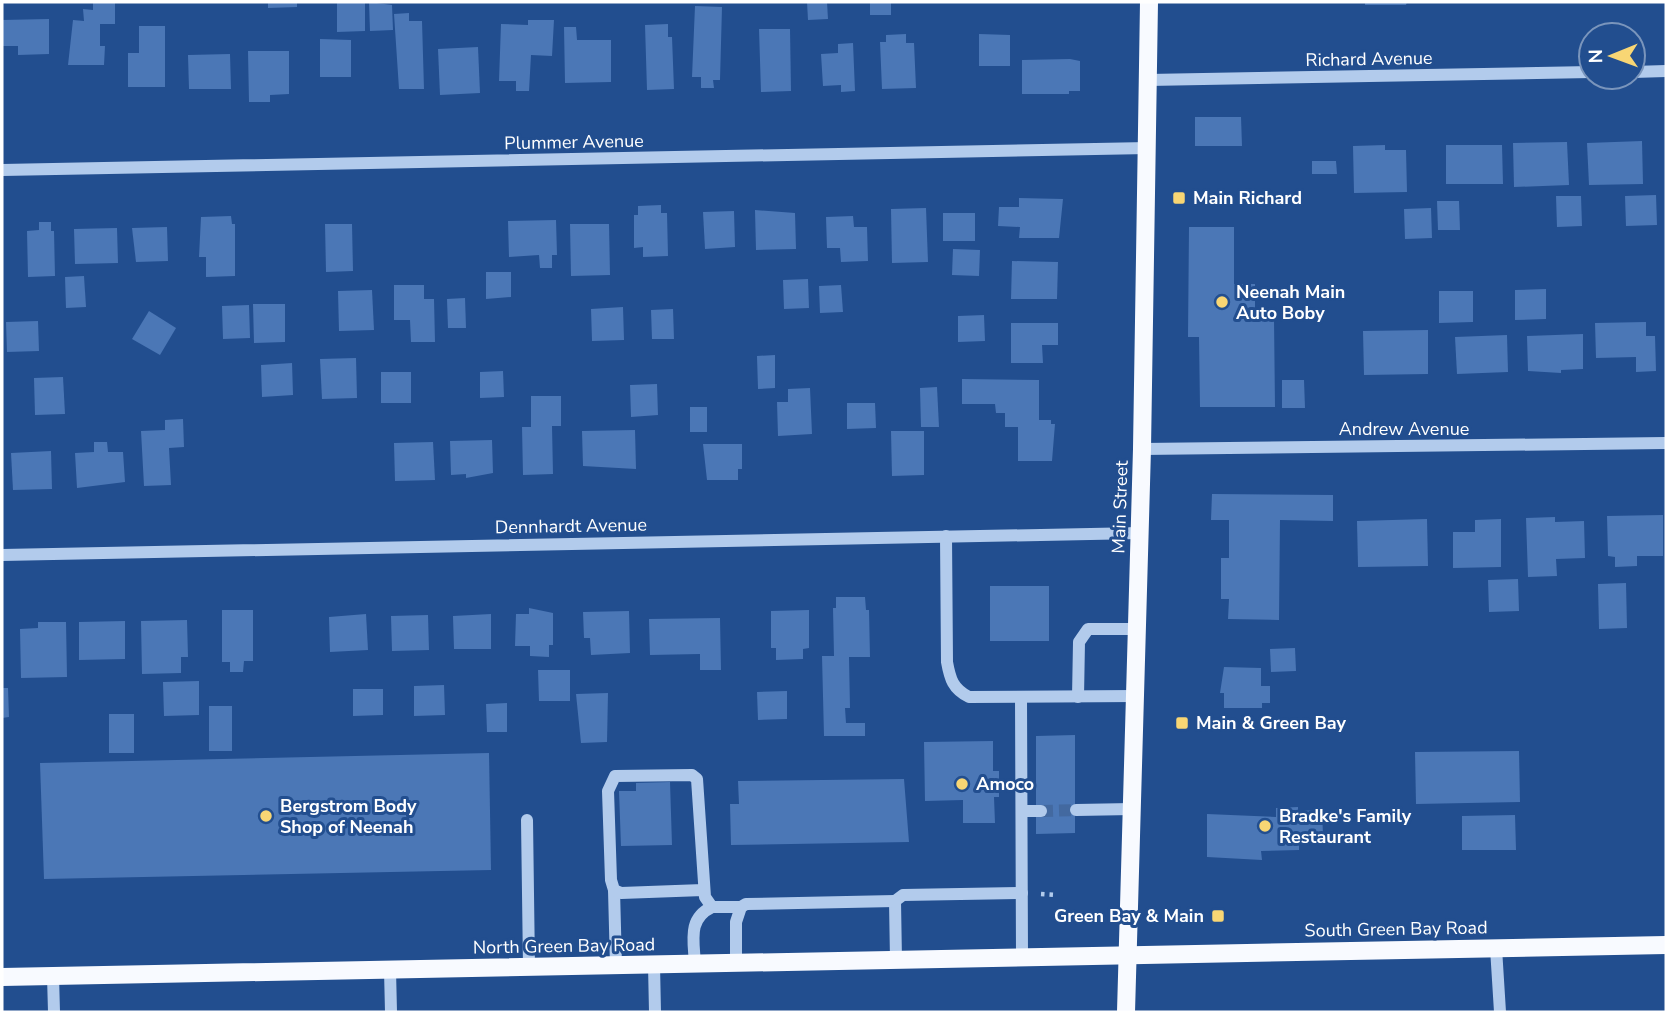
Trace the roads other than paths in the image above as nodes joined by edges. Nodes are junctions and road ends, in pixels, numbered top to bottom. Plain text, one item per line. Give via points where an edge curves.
1 (1149, 2) edge
2 (1666, 71) edge
3 (1577, 72) edge
4 (1647, 72) edge
5 (1148, 80) junction
6 (1148, 148) junction
7 (2, 170) edge
8 (1666, 443) edge
9 (1142, 449) junction
10 (1140, 533) junction
11 (946, 536) junction
12 (2, 555) edge
13 (1137, 629) junction
14 (1136, 696) junction
15 (1021, 697) junction
16 (1079, 697) junction
17 (1132, 809) junction
18 (1076, 810) tunnel mouth
19 (1022, 811) junction
20 (1041, 811) tunnel mouth
21 (527, 820) dead end
22 (614, 890) junction
23 (703, 890) junction
24 (1022, 893) junction
25 (895, 901) junction
26 (712, 907) junction
27 (741, 907) junction
28 (1666, 945) edge
29 (1496, 948) junction
30 (1127, 954) junction
31 (1023, 957) junction
32 (896, 960) junction
33 (736, 964) junction
34 (654, 965) junction
35 (695, 965) junction
36 (615, 966) junction
37 (529, 967) junction
38 (390, 970) junction
39 (53, 976) junction
40 (2, 977) edge
41 (54, 1012) edge
42 (391, 1012) edge
43 (655, 1012) edge
44 (1126, 1012) edge
45 (1500, 1012) edge

1 - 5 main road, Main Street
2 - 4 street
3 - 5 street, Richard Avenue
5 - 6 main road, Main Street
6 - 7 street, Plummer Avenue
6 - 9 main road, Main Street
8 - 9 street, Andrew Avenue
9 - 10 main road, Main Street
10 - 11 street, Dennhardt Avenue
10 - 13 main road, Main Street
11 - 12 street, Dennhardt Avenue
11 - 15 street via 951,681 958,692 969,697
13 - 14 main road, Main Street
13 - 16 street via 1088,629 1083,634
14 - 16 street
14 - 17 main road, Main Street
15 - 16 street
15 - 19 street
17 - 18 street
17 - 30 main road, Main Street
19 - 20 street
19 - 24 street
21 - 37 street
22 - 23 street
22 - 23 street via 608,804 611,781 615,776 692,775 699,788
22 - 36 street
23 - 26 street
24 - 25 street via 902,895
24 - 31 street
25 - 27 street
25 - 32 street
26 - 27 street
26 - 35 street via 693,925
27 - 33 street via 736,922
28 - 29 main road, South Green Bay Road
29 - 30 main road, South Green Bay Road
29 - 45 street
30 - 31 main road, North Green Bay Road
30 - 44 main road, Main Street
31 - 32 main road, North Green Bay Road
32 - 33 main road, North Green Bay Road
33 - 35 main road, North Green Bay Road
34 - 35 main road, North Green Bay Road
34 - 36 main road, North Green Bay Road
34 - 43 street
36 - 37 main road, North Green Bay Road
37 - 38 main road, North Green Bay Road
38 - 39 main road, North Green Bay Road
38 - 42 street
39 - 40 main road, North Green Bay Road
39 - 41 street

